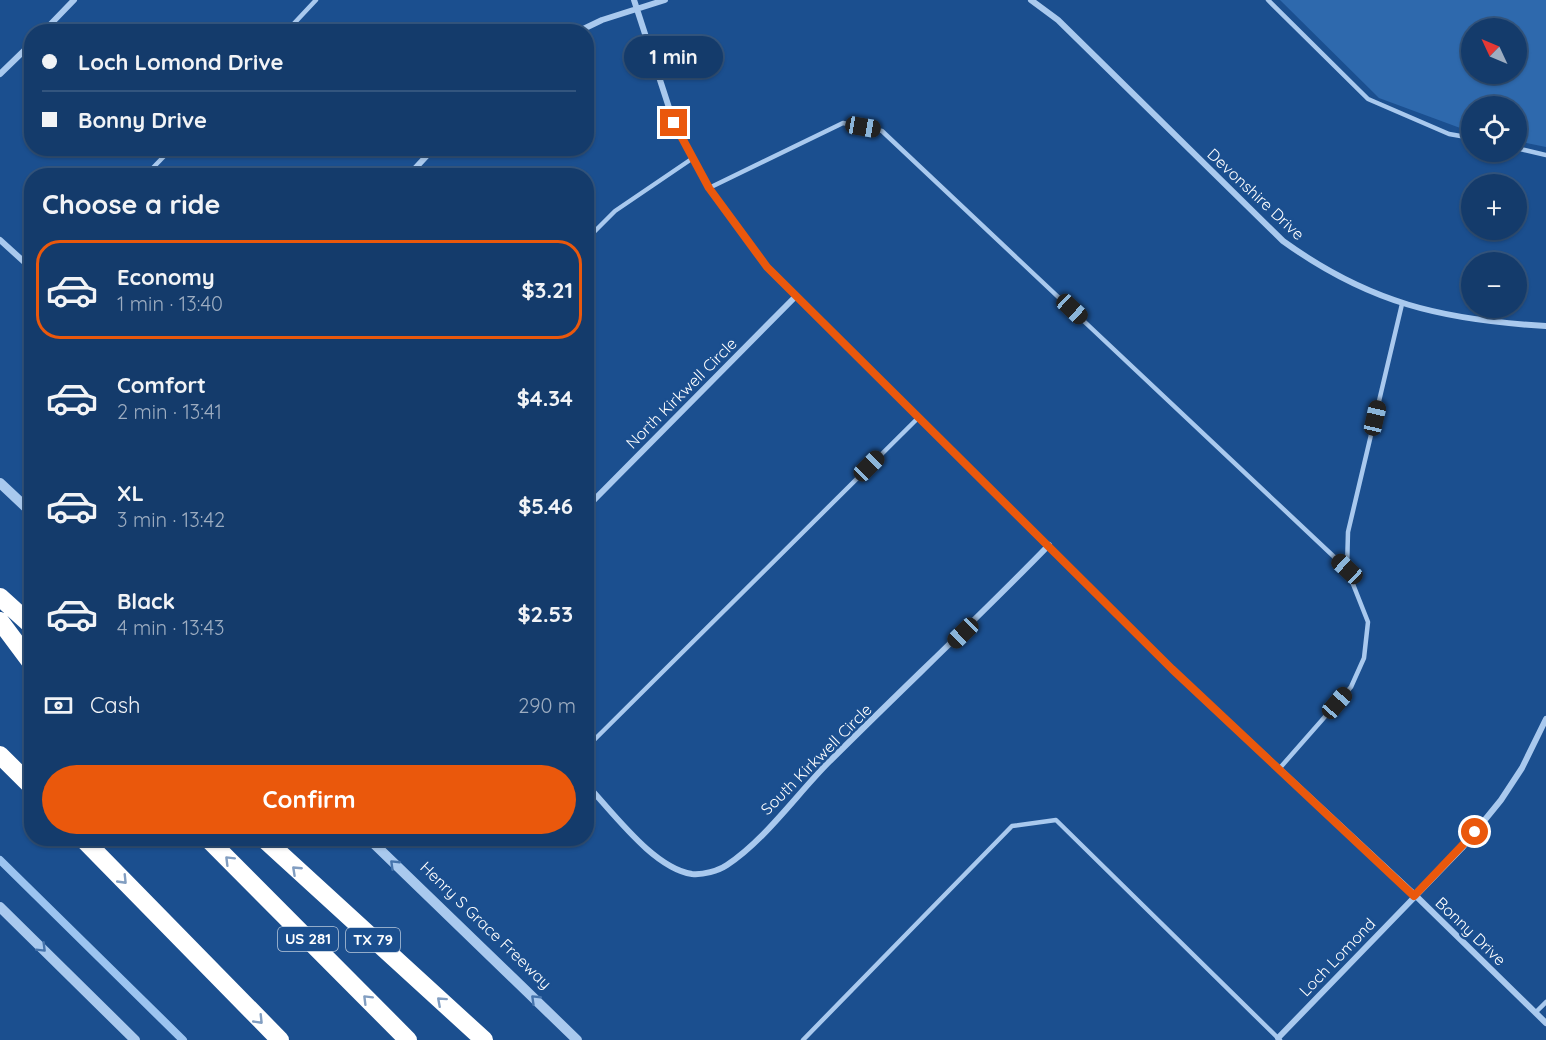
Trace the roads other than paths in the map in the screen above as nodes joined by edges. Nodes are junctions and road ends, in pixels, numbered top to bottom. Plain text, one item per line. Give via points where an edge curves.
1 (74, 0) edge
2 (316, 0) edge
3 (634, 0) edge
4 (665, 0) edge
5 (1031, 0) edge
6 (1268, 0) edge
7 (637, 9) junction
8 (51, 24) edge
9 (294, 24) edge
10 (594, 24) edge
11 (24, 51) edge
12 (0, 75) edge
13 (1461, 136) edge
14 (1527, 150) edge
15 (1546, 154) edge
16 (164, 156) edge
17 (427, 156) edge
18 (693, 158) junction
19 (153, 168) edge
20 (415, 168) edge
21 (709, 188) junction
22 (594, 232) edge
23 (0, 240) edge
24 (24, 262) edge
25 (796, 296) junction
26 (1402, 304) junction
27 (1546, 326) edge
28 (919, 417) junction
29 (0, 483) edge
30 (594, 500) edge
31 (24, 506) edge
32 (1049, 545) junction
33 (1347, 569) junction
34 (0, 597) edge
35 (24, 619) edge
36 (0, 621) edge
37 (24, 653) edge
38 (1546, 719) edge
39 (594, 740) edge
40 (0, 755) edge
41 (1279, 770) junction
42 (24, 779) edge
43 (594, 792) edge
44 (90, 846) edge
45 (215, 846) edge
46 (272, 846) edge
47 (376, 846) edge
48 (1414, 896) junction
49 (0, 907) edge
50 (1546, 1002) edge
51 (1536, 1012) junction
52 (1546, 1023) edge
53 (1279, 1039) edge
54 (135, 1040) edge
55 (279, 1040) edge
56 (408, 1040) edge
57 (484, 1040) edge
58 (577, 1040) edge
59 (803, 1040) edge

1 - 8 street
2 - 9 lane
3 - 7 street, Bonny Drive
4 - 7 street
5 - 26 street, Devonshire Drive via 1058,20 1283,241 1345,281
6 - 13 lane via 1368,99
7 - 10 street
7 - 18 street, Bonny Drive via 674,123
11 - 12 street
14 - 15 lane
16 - 19 lane
17 - 20 street
18 - 21 street, Bonny Drive
18 - 22 lane via 615,212
21 - 25 street, Bonny Drive via 767,267
21 - 33 lane via 843,123 882,130
23 - 24 street
25 - 28 street, Bonny Drive
25 - 30 street, North Kirkwell Circle
26 - 27 street, Devonshire Drive via 1488,322
26 - 33 lane via 1348,532
28 - 32 street, Bonny Drive
28 - 39 lane
29 - 31 street
32 - 41 street, Bonny Drive
32 - 43 street, South Kirkwell Circle via 725,867 692,874 669,865 654,855
33 - 41 lane via 1368,622 1364,658 1351,687
34 - 35 highway
36 - 37 highway
38 - 48 street, Loch Lomond via 1501,800 1462,848
40 - 42 highway
41 - 48 street, Bonny Drive
44 -> 55 highway
56 -> 45 highway, US 281
57 -> 46 highway, TX 79
58 -> 47 street, Henry S Grace Freeway
48 - 51 street, Bonny Drive
48 - 53 street, Loch Lomond
49 -> 54 street
50 - 51 lane
51 - 52 street, Bonny Drive
53 - 59 lane via 1056,820 1012,826

